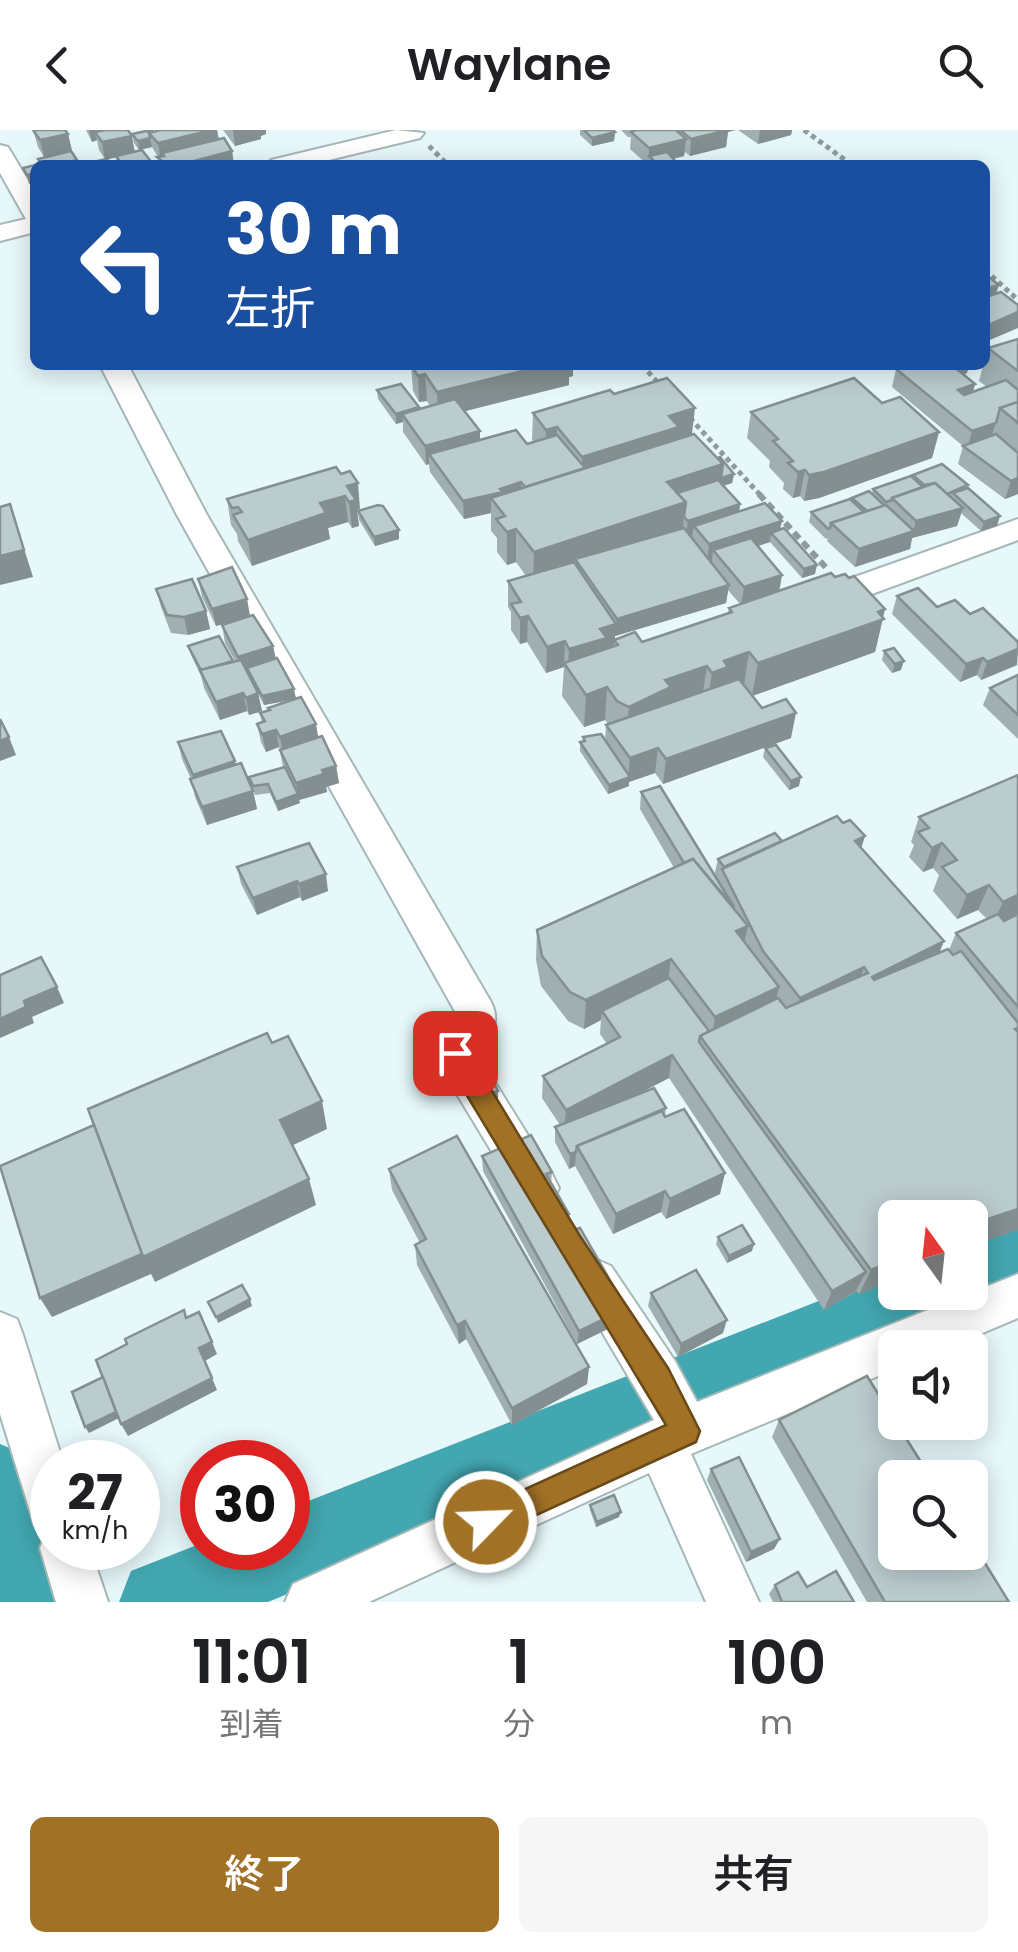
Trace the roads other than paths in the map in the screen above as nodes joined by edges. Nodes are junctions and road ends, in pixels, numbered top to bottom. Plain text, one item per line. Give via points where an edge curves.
1 (408, 130) edge
2 (0, 152) edge
3 (300, 160) edge
4 (30, 205) edge
5 (30, 225) edge
6 (0, 234) edge
7 (117, 370) edge
8 (1018, 529) edge
9 (792, 611) edge
10 (551, 1212) edge
11 (570, 1245) edge
12 (1018, 1296) edge
13 (0, 1335) edge
14 (670, 1416) junction
15 (32, 1440) edge
16 (73, 1570) edge
17 (82, 1602) edge
18 (311, 1602) edge
19 (733, 1602) edge

1 - 3 street
2 - 4 street
5 - 6 street
7 - 10 street via 192,515 477,1014 474,1030 455,1053
8 - 9 street
11 - 14 street
12 - 14 street
13 - 15 street
14 - 18 street
14 - 19 street
16 - 17 street

